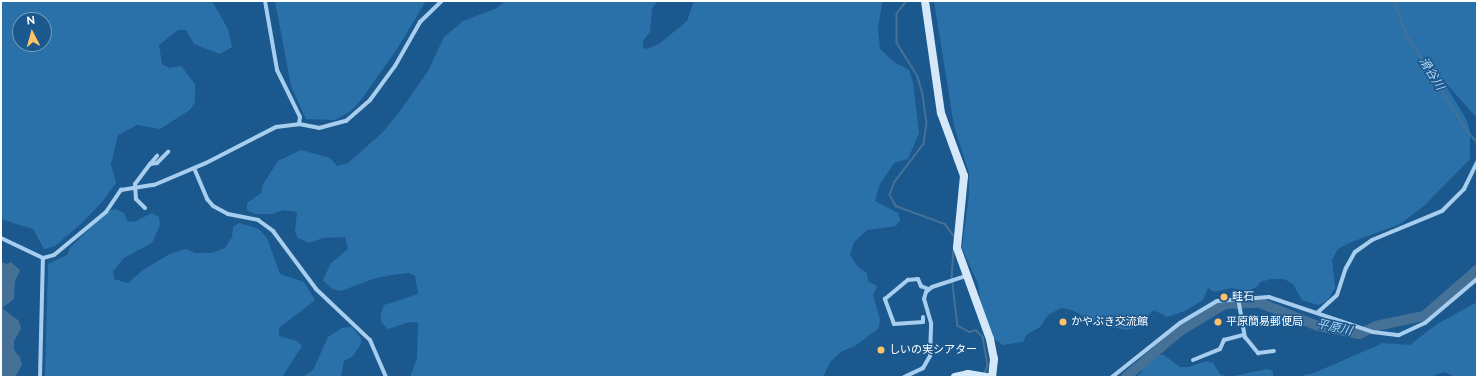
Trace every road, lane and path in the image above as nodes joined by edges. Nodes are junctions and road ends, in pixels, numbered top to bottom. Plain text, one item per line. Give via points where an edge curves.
1 (265, 1) edge
2 (442, 1) edge
3 (925, 1) edge
4 (299, 124) junction
5 (168, 152) dead end
6 (157, 156) dead end
7 (1477, 162) edge
8 (150, 164) junction
9 (194, 168) junction
10 (135, 188) junction
11 (145, 208) dead end
12 (1, 238) edge
13 (43, 258) junction
14 (966, 276) junction
15 (1477, 279) edge
16 (928, 290) junction
17 (1238, 299) junction
18 (1317, 313) junction
19 (922, 317) dead end
20 (1243, 335) junction
21 (1274, 352) dead end
22 (1193, 360) dead end
23 (985, 376) edge
24 (40, 377) edge
25 (386, 377) edge
26 (904, 377) edge
27 (955, 377) edge
28 (992, 377) edge
29 (1112, 377) edge

1 - 4 street via 277,70 300,117
2 - 4 street via 420,22 385,81 355,114 334,126 319,128
3 - 14 main road via 941,112 964,176 958,248
4 - 9 street via 276,128
5 - 8 street via 157,163
6 - 8 street
7 - 18 street via 1464,189 1442,211 1372,240 1355,252 1346,268 1337,295
8 - 10 street via 137,180
9 - 10 street via 148,187
9 - 25 street via 207,199 213,206 228,214 258,220 273,231 316,288 370,340
10 - 11 street via 136,199
10 - 13 street via 121,190 106,212 81,230 63,249
12 - 13 street
13 - 24 street
14 - 16 street
14 - 28 main road via 990,338 994,359
15 - 18 street via 1416,329 1399,335 1373,331
16 - 19 street via 921,286 918,278 908,280 885,299 894,324 923,322
16 - 26 street via 924,299 931,319 930,356 923,368
17 - 18 street via 1269,297
17 - 20 street
17 - 29 street via 1217,301 1201,308
20 - 21 street via 1258,353
20 - 22 street via 1224,340 1220,350
23 - 27 main road via 968,374

